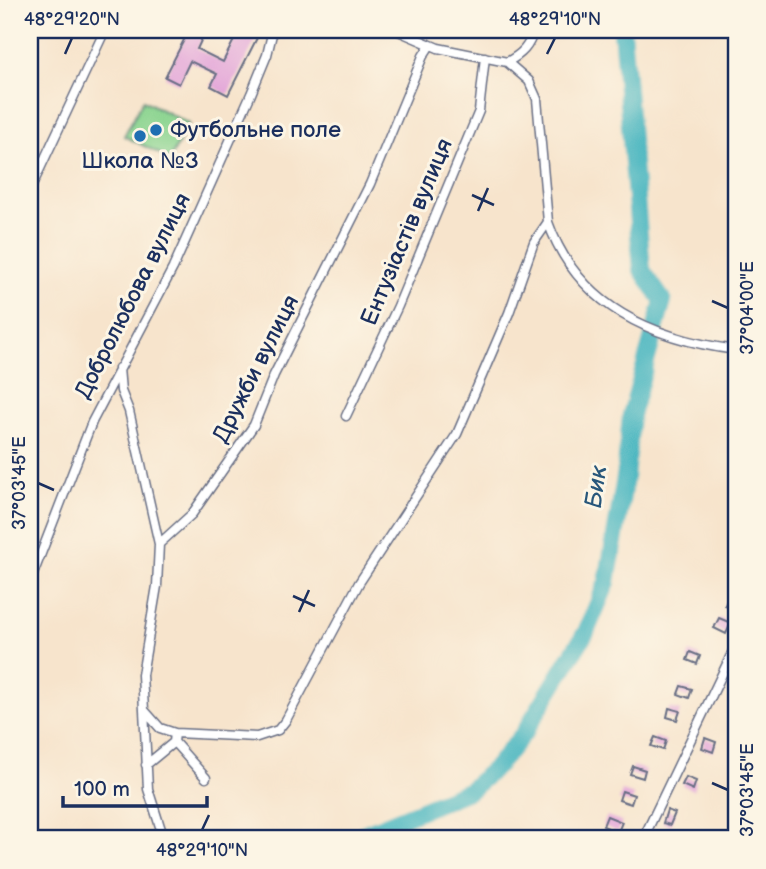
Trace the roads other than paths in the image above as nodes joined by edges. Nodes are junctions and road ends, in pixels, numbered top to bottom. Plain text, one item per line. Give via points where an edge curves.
1 (104, 30) edge
2 (273, 30) edge
3 (396, 30) edge
4 (534, 30) edge
5 (430, 45) junction
6 (485, 57) junction
7 (507, 62) junction
8 (30, 190) edge
9 (548, 222) junction
10 (736, 350) edge
11 (119, 365) junction
12 (346, 416) dead end
13 (159, 544) junction
14 (30, 582) edge
15 (736, 645) edge
16 (144, 710) junction
17 (174, 738) junction
18 (146, 765) junction
19 (206, 778) dead end
20 (164, 839) edge
21 (643, 839) edge

1 - 8 street
2 - 11 street, Добролюбова вулиця via 251,94 173,268
3 - 5 street
4 - 7 street via 530,44
5 - 6 street
5 - 13 street, Дружби вулиця via 364,196 274,375 254,425 192,514
6 - 7 street
6 - 12 street, Ентузіастів вулиця via 479,111 408,283
7 - 9 street via 529,81 537,99
9 - 10 street via 555,242 575,270 614,312 680,340
9 - 17 street via 534,242 457,434 359,583 286,720 278,730 257,737
11 - 13 street via 121,391
11 - 14 street, Добролюбова вулиця via 57,506
13 - 16 street via 142,675
15 - 21 street
16 - 17 street
16 - 18 street
17 - 18 street
17 - 19 street
18 - 20 street via 154,814

